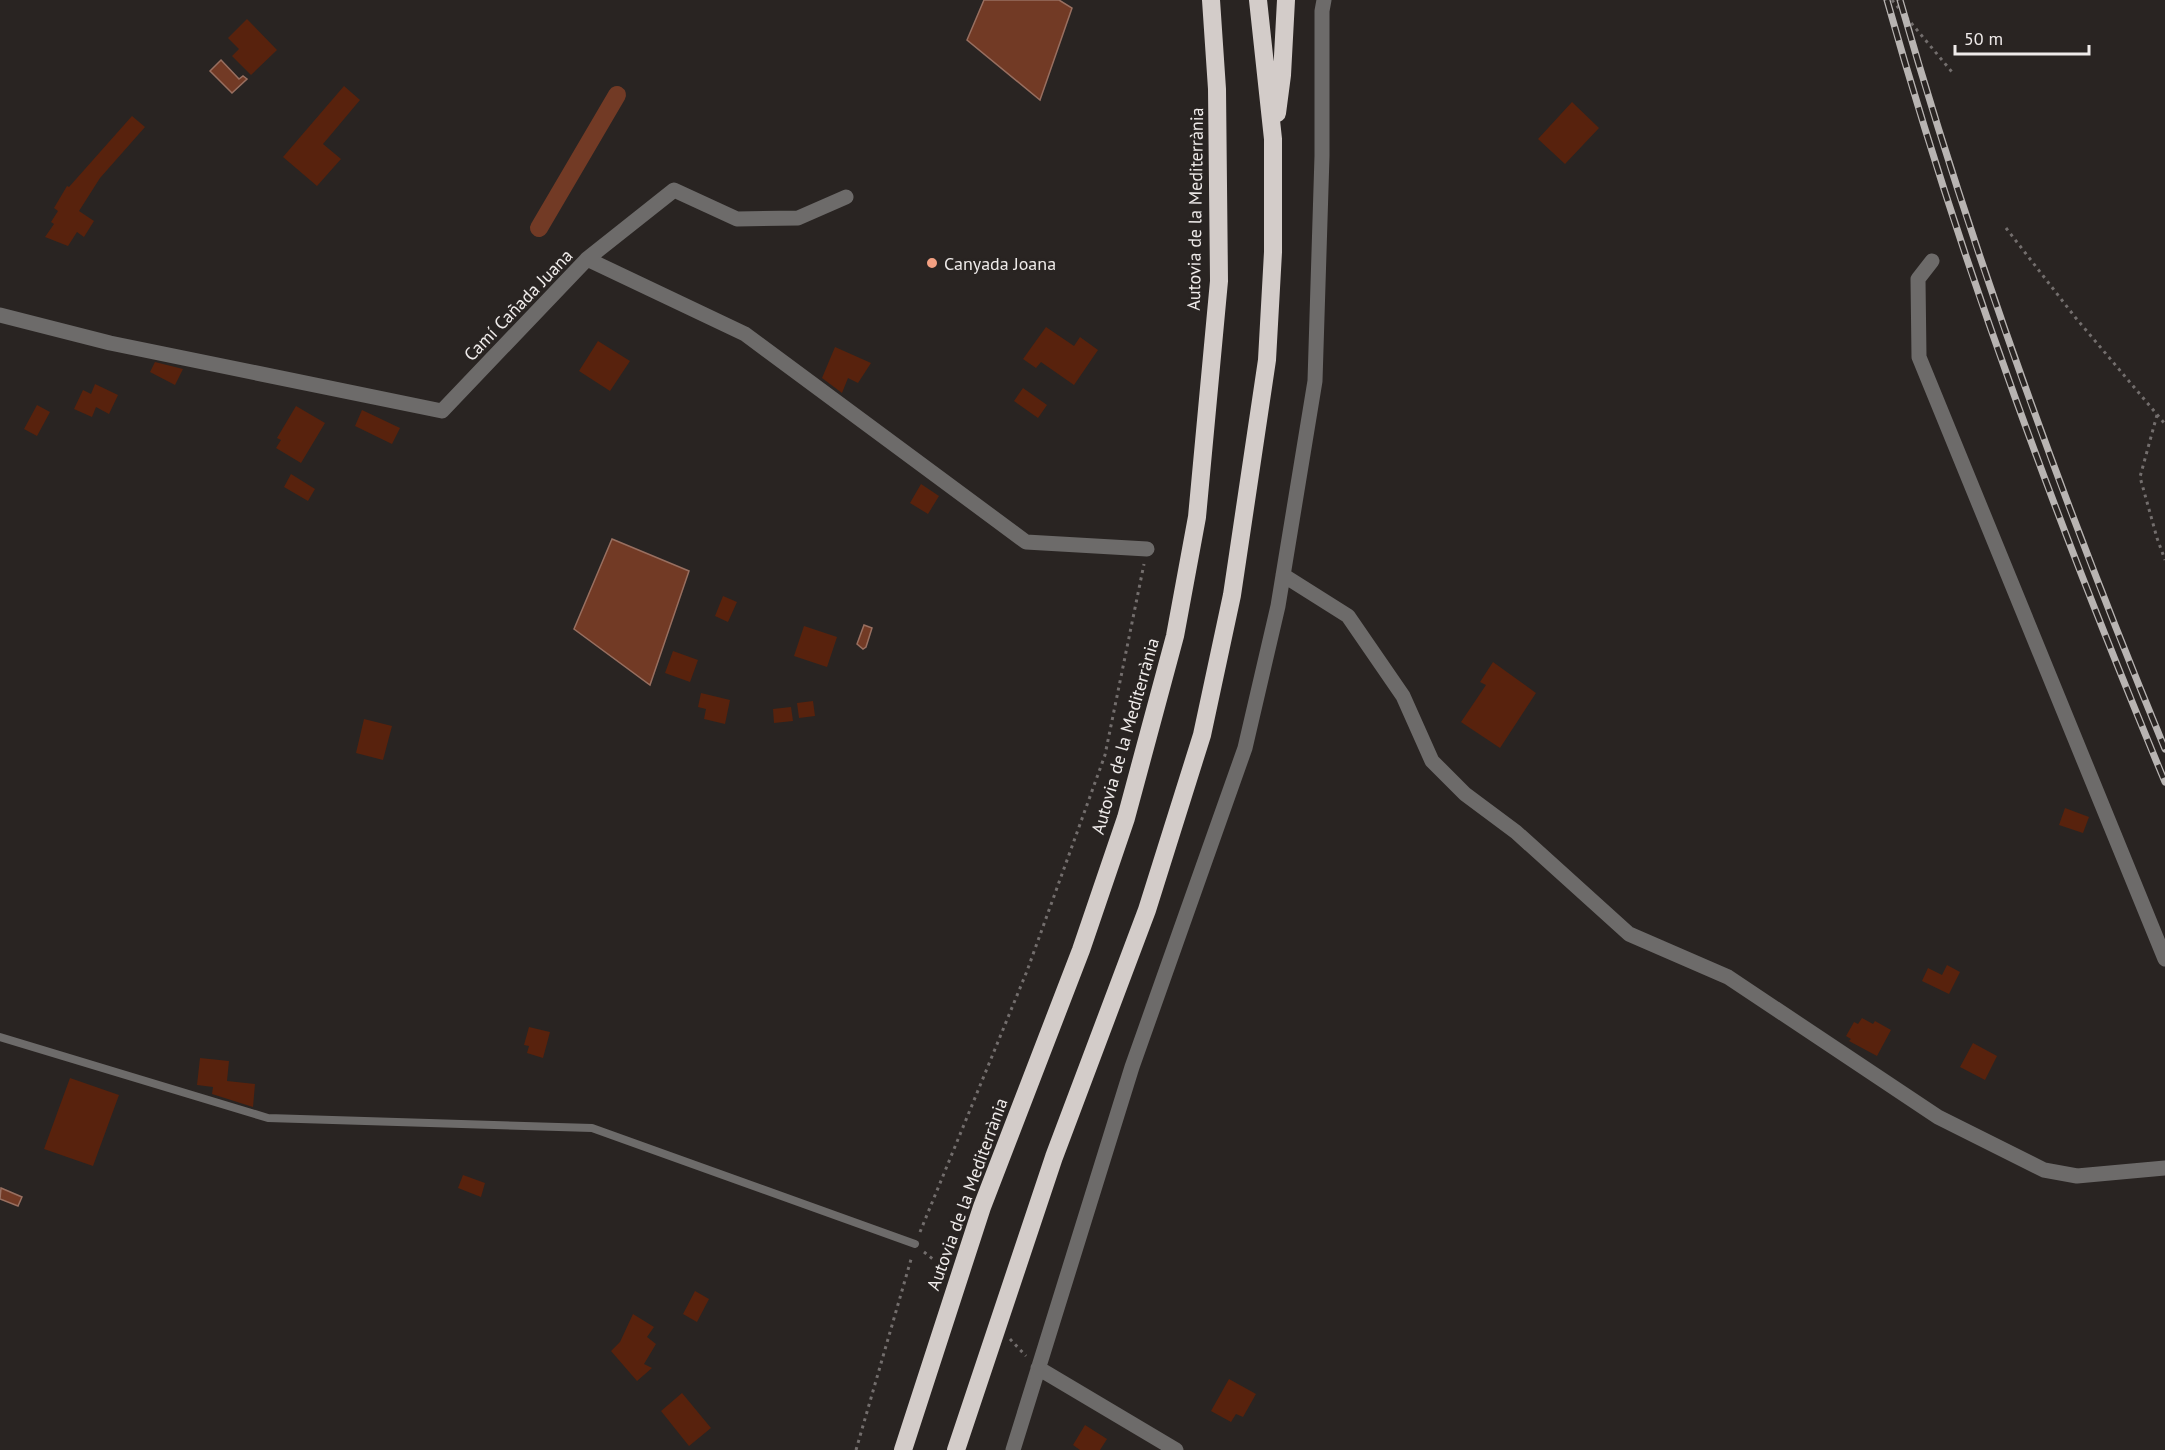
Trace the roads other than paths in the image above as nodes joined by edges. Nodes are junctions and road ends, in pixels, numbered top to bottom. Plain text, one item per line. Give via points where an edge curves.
1 (1211, 0) edge
2 (1258, 0) edge
3 (1286, 0) edge
4 (1324, 0) edge
5 (1273, 139) junction
6 (846, 197) dead end
7 (587, 259) junction
8 (1932, 261) dead end
9 (0, 315) edge
10 (1147, 549) road end
11 (1283, 575) junction
12 (2165, 959) edge
13 (0, 1037) edge
14 (2165, 1168) edge
15 (915, 1244) road end
16 (1038, 1368) junction
17 (903, 1450) edge
18 (956, 1450) edge
19 (1013, 1450) edge
20 (1176, 1450) edge

1 - 17 highway, Autovia de la Mediterrània via 1217,89 1219,281 1197,517 1175,636 1126,818 1081,950 982,1207
2 - 5 highway
3 - 5 highway via 1282,75
4 - 11 street via 1315,381
5 - 18 highway via 1273,252 1267,360 1232,596 1202,735 1148,910 1054,1157
6 - 7 street via 798,218 738,219 674,190
7 - 9 street, Camí Cañada Juana via 442,411 110,344
7 - 10 street, Camí Cañada Juana via 745,334 1026,542
8 - 12 street via 1918,279 1919,357
11 - 14 street via 1348,615 1403,696 1432,761 1465,794 1516,832 1629,934 1728,977 1938,1117 2044,1170 2077,1176
11 - 16 street via 1245,748 1132,1067
13 - 15 lane via 268,1118 592,1128
16 - 19 street
16 - 20 street

